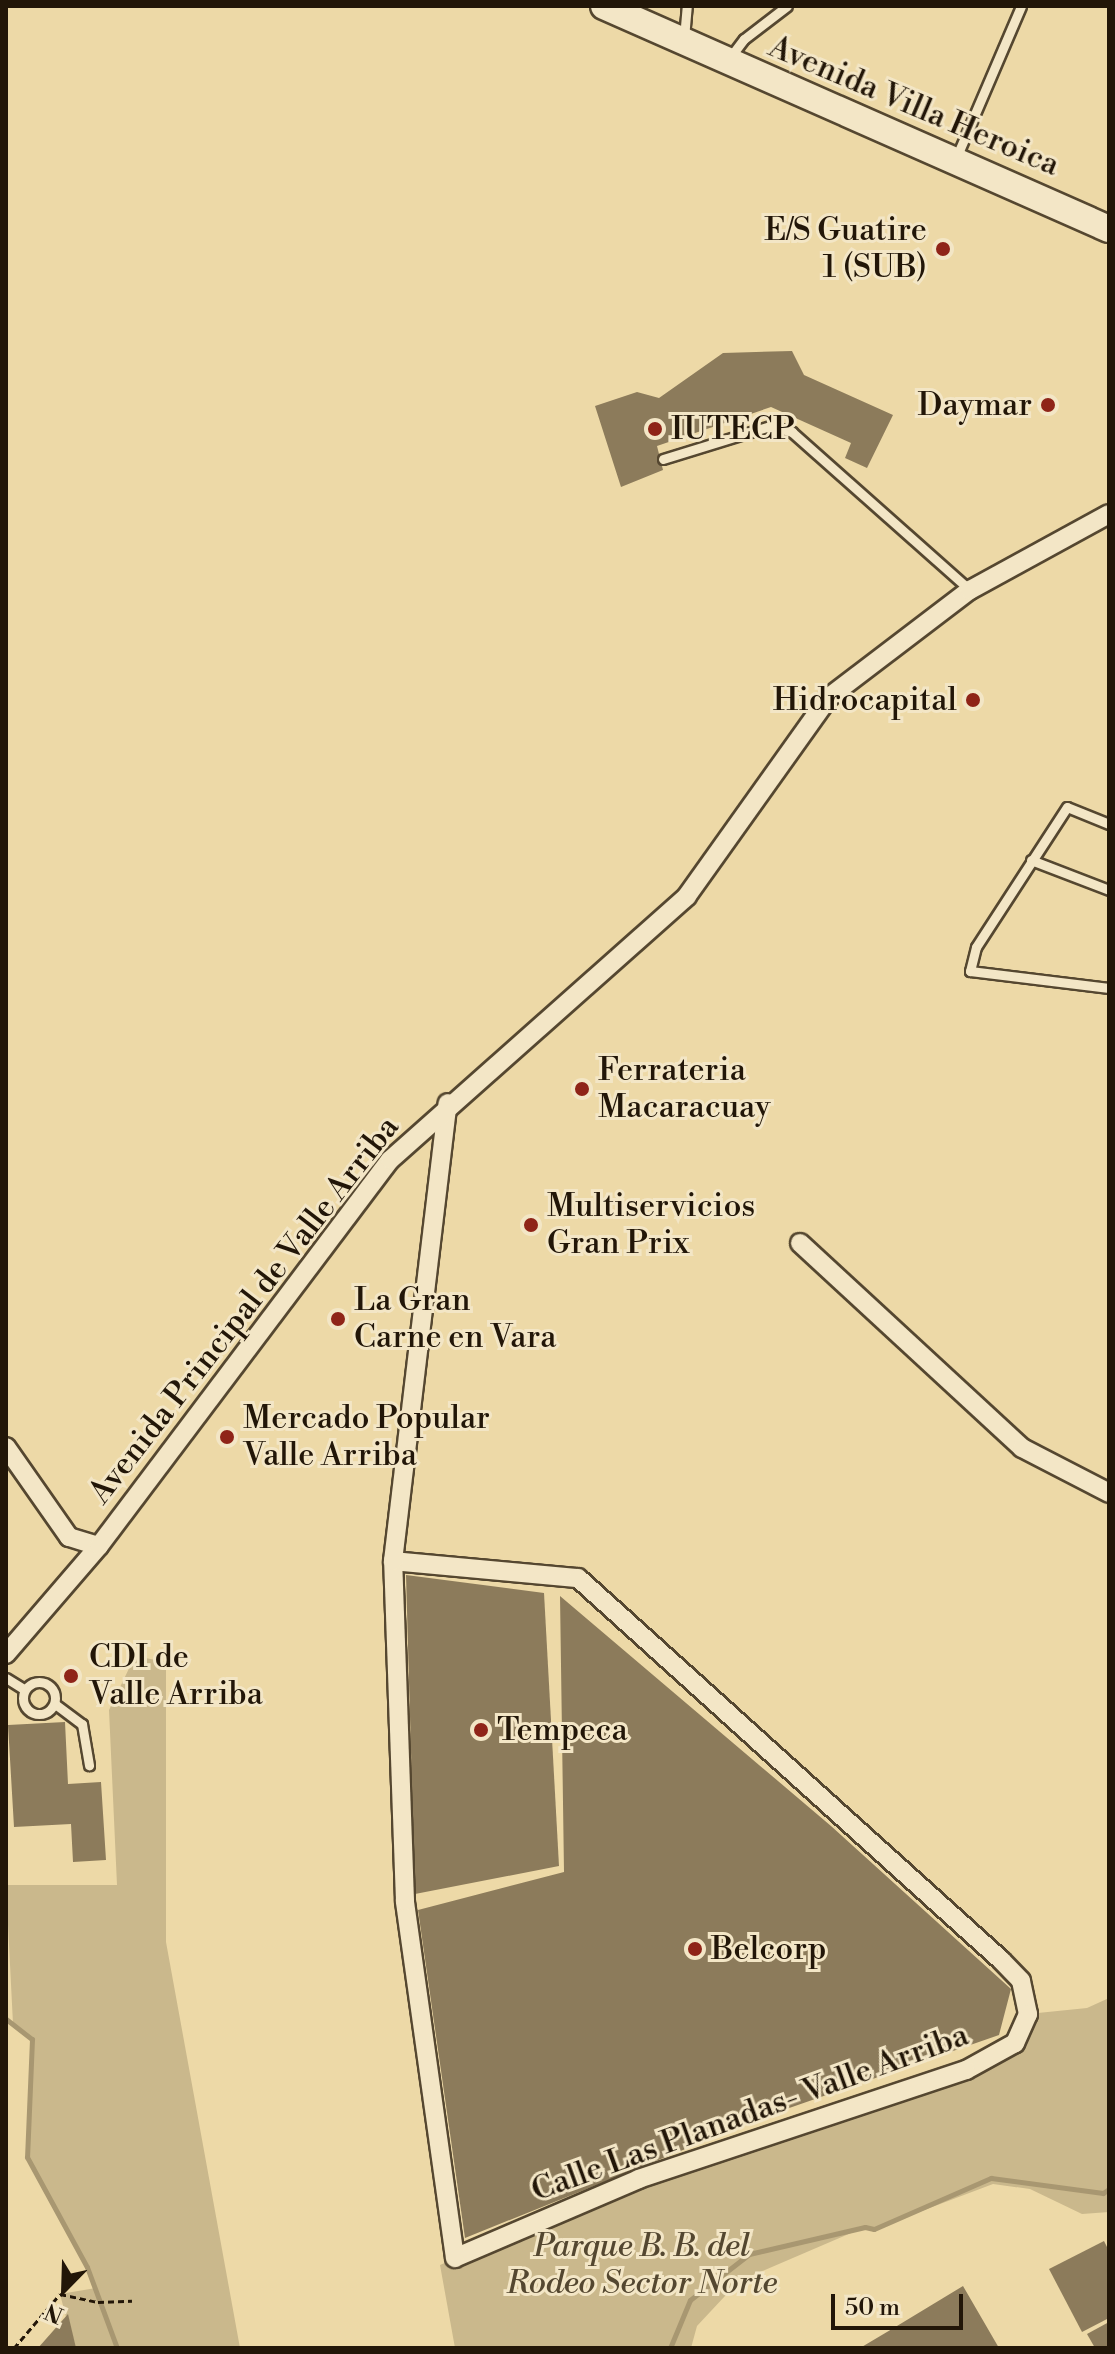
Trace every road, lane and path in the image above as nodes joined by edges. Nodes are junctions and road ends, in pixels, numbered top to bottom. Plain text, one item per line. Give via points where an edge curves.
1 (604, 6) edge
2 (687, 6) edge
3 (787, 6) edge
4 (1021, 6) edge
5 (644, 15) edge
6 (683, 43) junction
7 (726, 62) junction
8 (955, 161) junction
9 (1109, 229) edge
10 (663, 459) dead end
11 (1109, 514) edge
12 (970, 590) junction
13 (1109, 824) edge
14 (1031, 860) junction
15 (1109, 890) edge
16 (1109, 988) edge
17 (448, 1103) junction
18 (800, 1243) dead end
19 (6, 1447) edge
20 (6, 1465) edge
21 (1109, 1493) edge
22 (94, 1550) junction
23 (393, 1561) junction
24 (6, 1654) edge
25 (6, 1678) edge
26 (25, 1690) junction
27 (55, 1704) junction
28 (89, 1765) dead end
29 (132, 2301) dead end
30 (14, 2348) edge

1 - 5 main road, Avenida Villa Heroica
2 - 6 lane
3 - 7 lane via 744,39
4 - 8 lane
5 - 6 main road, Avenida Villa Heroica
6 - 7 main road, Avenida Villa Heroica
7 - 8 main road, Avenida Villa Heroica
8 - 9 main road, Avenida Villa Heroica
10 - 12 lane via 770,426 792,432
11 - 12 street, Avenida Principal de Valle Arriba
12 - 17 street, Avenida Principal de Valle Arriba via 828,698 687,896
13 - 14 lane via 1067,807
14 - 15 lane
14 - 16 lane via 976,947 970,971
17 - 22 street, Avenida Principal de Valle Arriba via 390,1160
17 - 23 street, Calle Las Planadas- Valle Arriba
18 - 21 street via 1022,1448
19 - 22 street via 69,1537
20 - 22 street via 65,1544
22 - 24 street, Avenida Principal de Valle Arriba
23 - 23 street, Calle Las Planadas- Valle Arriba via 405,1901 455,2258 639,2179 966,2070 1015,2043 1028,2014 1021,1981 578,1578
25 - 26 lane
26 - 27 lane via 34,1682 46,1683 55,1692
26 - 27 lane via 23,1702 35,1714 47,1713
27 - 28 lane via 82,1724
29 - 30 path via 98,2302 60,2294

